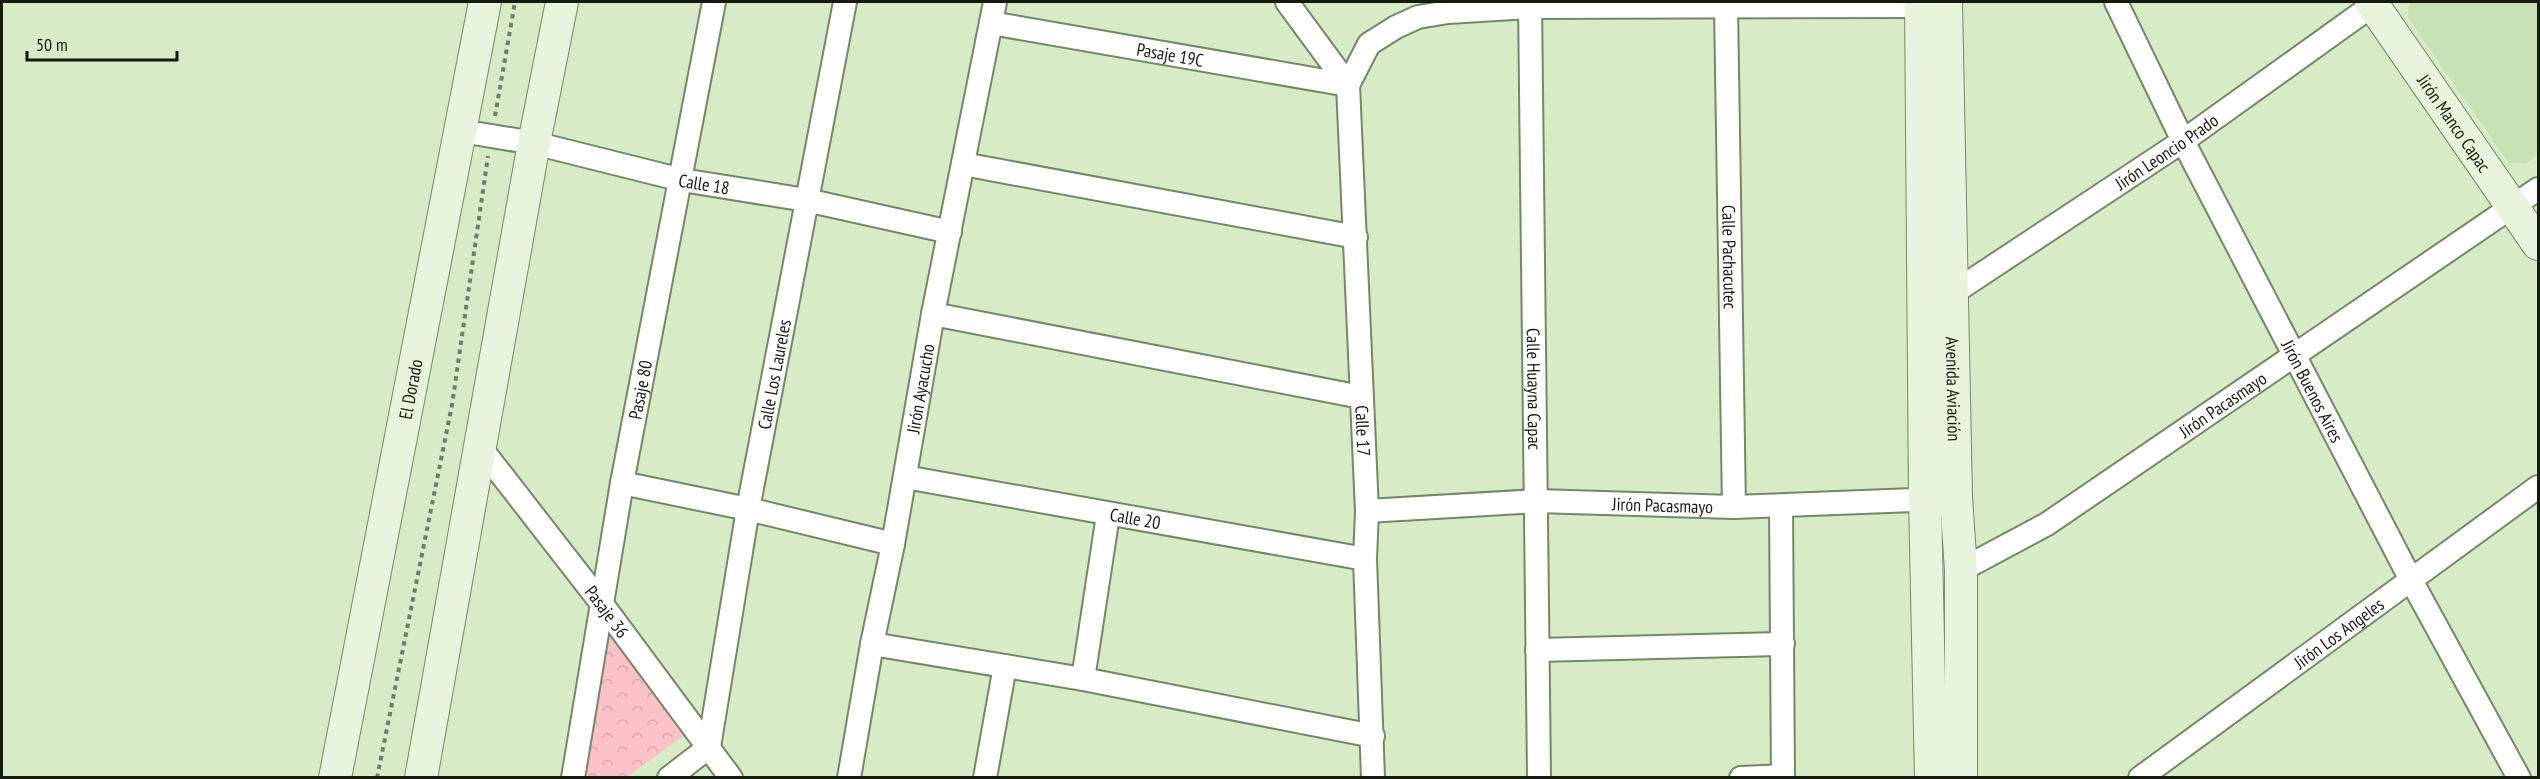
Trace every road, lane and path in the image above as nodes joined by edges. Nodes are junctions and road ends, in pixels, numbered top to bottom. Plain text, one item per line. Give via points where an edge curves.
1 (485, 2) edge
2 (515, 2) edge
3 (562, 2) edge
4 (714, 2) edge
5 (845, 2) edge
6 (1287, 2) edge
7 (2116, 2) edge
8 (2374, 2) edge
9 (1929, 3) edge
10 (1530, 4) edge
11 (1483, 5) edge
12 (1726, 7) junction
13 (993, 12) edge
14 (1348, 85) junction
15 (461, 131) junction
16 (492, 137) junction
17 (2183, 141) junction
18 (534, 144) junction
19 (963, 164) junction
20 (681, 180) junction
21 (2538, 189) edge
22 (807, 200) junction
23 (2513, 207) junction
24 (950, 232) junction
25 (1356, 237) junction
26 (2538, 244) edge
27 (1953, 293) junction
28 (933, 314) junction
29 (2295, 356) junction
30 (1361, 396) junction
31 (480, 447) junction
32 (905, 477) junction
33 (622, 483) junction
34 (2538, 487) edge
35 (1956, 497) junction
36 (1925, 500) junction
37 (1537, 501) junction
38 (1781, 506) junction
39 (1734, 507) junction
40 (748, 509) junction
41 (1367, 511) junction
42 (1108, 515) junction
43 (893, 544) junction
44 (1365, 559) junction
45 (1961, 570) junction
46 (2411, 580) junction
47 (602, 604) junction
48 (872, 644) junction
49 (1783, 644) junction
50 (1537, 650) junction
51 (1005, 666) junction
52 (1083, 679) junction
53 (1373, 736) junction
54 (709, 747) junction
55 (336, 777) edge
56 (377, 777) edge
57 (421, 777) edge
58 (573, 777) edge
59 (669, 777) edge
60 (731, 777) edge
61 (849, 777) edge
62 (985, 777) edge
63 (1373, 777) edge
64 (1539, 777) edge
65 (1741, 777) edge
66 (1783, 777) edge
67 (1932, 777) edge
68 (1961, 777) edge
69 (2140, 777) edge
70 (2519, 777) edge

1 - 15 main road, El Dorado
2 - 16 path
3 - 18 main road
4 - 20 street, Pasaje 80
5 - 22 street, Calle Los Laureles
6 - 14 street
7 - 17 street, Jirón Buenos Aires
8 - 17 street, Jirón Leoncio Prado
8 - 23 main road, Jirón Manco Capac
9 - 12 street
9 - 27 main road, Avenida Aviación
9 - 36 main road, Avenida Aviación
10 - 11 street
10 - 12 street
10 - 37 street, Calle Huayna Capac
11 - 14 street via 1418,17 1396,27 1369,44
12 - 39 street, Calle Pachacutec
13 - 14 street, Pasaje 19C
13 - 19 street, Jirón Ayacucho
14 - 25 street, Calle 17
15 - 16 street, Calle 18
15 - 55 main road, El Dorado
16 - 18 street, Calle 18
16 - 56 path via 452,405
17 - 27 street, Jirón Leoncio Prado
17 - 29 street, Jirón Buenos Aires
18 - 20 street, Calle 18
18 - 31 main road
19 - 24 street, Jirón Ayacucho
19 - 25 street
20 - 22 street, Calle 18
20 - 33 street, Pasaje 80
21 - 23 street, Jirón Pacasmayo
22 - 24 street, Calle 18
22 - 40 street, Calle Los Laureles
23 - 26 main road, Jirón Manco Capac
23 - 29 street, Jirón Pacasmayo
24 - 28 street, Jirón Ayacucho
25 - 30 street, Calle 17
27 - 35 main road, Avenida Aviación
28 - 30 street
28 - 32 street, Jirón Ayacucho
29 - 45 street, Jirón Pacasmayo via 2047,524
29 - 46 street, Jirón Buenos Aires
30 - 41 street, Calle 17
31 - 47 street, Pasaje 36
31 - 57 main road
32 - 42 street, Calle 20
32 - 43 street, Jirón Ayacucho
33 - 40 street
33 - 47 street, Pasaje 80
34 - 46 street, Jirón Los Angeles
35 - 36 street, Jirón Pacasmayo
35 - 45 main road, Avenida Aviación
36 - 38 street, Jirón Pacasmayo
36 - 67 main road, Avenida Aviación
37 - 39 street, Jirón Pacasmayo
37 - 41 street, Jirón Pacasmayo
37 - 50 street, Calle Huayna Capac
38 - 39 street, Jirón Pacasmayo
38 - 49 street
40 - 43 street
40 - 54 street, Calle Los Laureles
41 - 44 street, Calle 17
42 - 44 street, Calle 20
42 - 52 street
43 - 48 street, Jirón Ayacucho
44 - 53 street, Calle 17
45 - 68 main road, Avenida Aviación
46 - 69 street, Jirón Los Angeles
46 - 70 street, Jirón Buenos Aires
47 - 54 street, Pasaje 36
47 - 58 street, Pasaje 80
48 - 51 street
48 - 61 street, Jirón Ayacucho
49 - 50 street
49 - 66 street
50 - 64 street, Calle Huayna Capac
51 - 52 street
51 - 62 street
52 - 53 street
53 - 63 street, Calle 17
54 - 59 street
54 - 60 street, Pasaje 36
65 - 66 street

